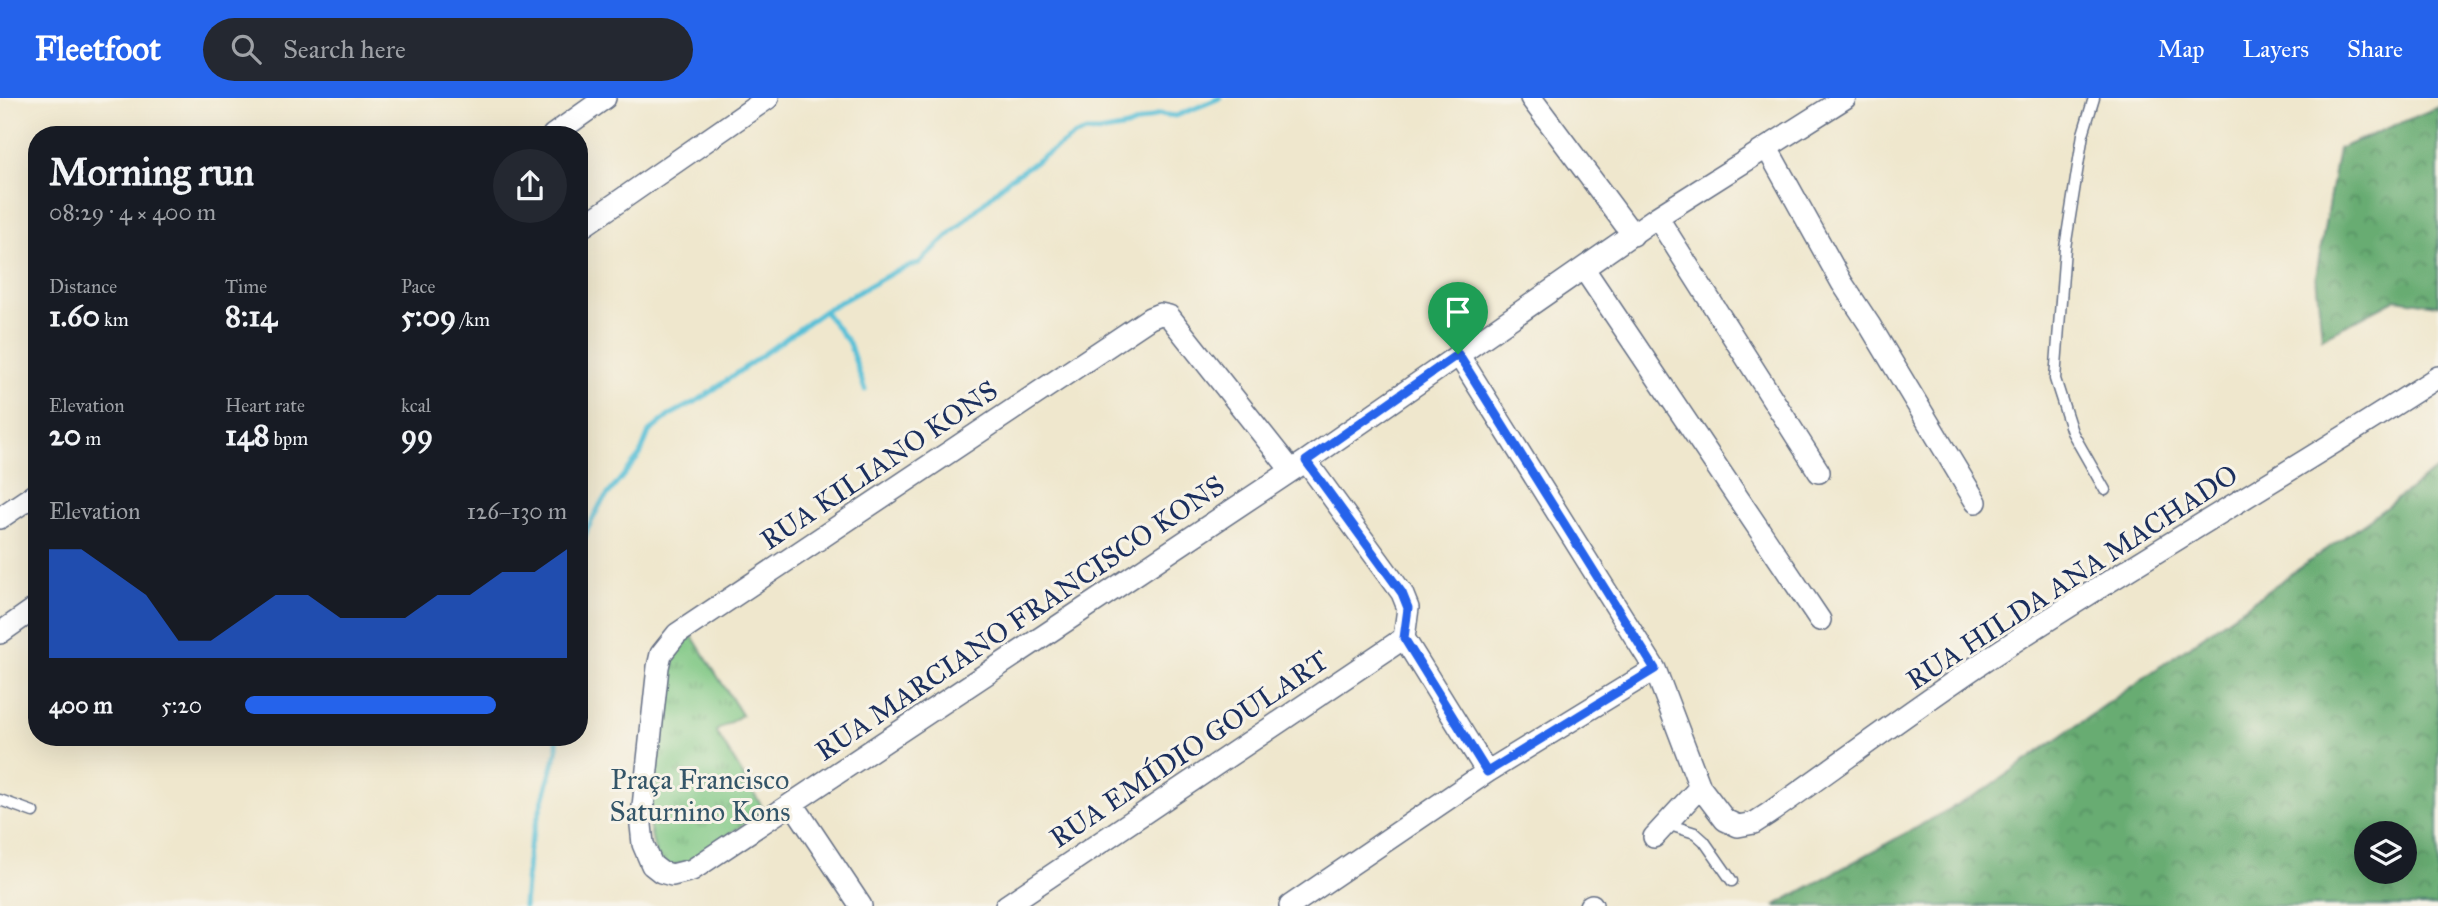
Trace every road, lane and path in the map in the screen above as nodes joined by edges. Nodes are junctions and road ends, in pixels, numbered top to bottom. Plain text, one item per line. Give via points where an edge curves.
1 (605, 98) edge
2 (768, 98) edge
3 (1531, 98) edge
4 (1845, 98) edge
5 (2094, 98) edge
6 (566, 126) edge
7 (1767, 148) junction
8 (1657, 217) junction
9 (588, 223) edge
10 (1633, 234) junction
11 (1584, 269) junction
12 (1458, 354) junction
13 (2438, 377) edge
14 (1299, 466) junction
15 (1819, 472) dead end
16 (2105, 490) dead end
17 (28, 499) edge
18 (1976, 502) dead end
19 (0, 518) edge
20 (28, 613) edge
21 (1820, 620) dead end
22 (0, 633) edge
23 (1404, 638) junction
24 (1655, 669) junction
25 (1487, 772) junction
26 (1700, 787) junction
27 (0, 800) edge
28 (793, 804) junction
29 (33, 812) dead end
30 (1660, 830) joint
31 (672, 875) joint
32 (1732, 881) dead end
33 (861, 906) edge
34 (1006, 906) edge
35 (1290, 906) edge

1 - 6 street
2 - 9 street
3 - 10 street
4 - 7 street, RUA MARCIANO FRANCISCO KONS
5 - 16 lane via 2083,134 2065,248 2055,379 2073,432
7 - 8 street, RUA MARCIANO FRANCISCO KONS
7 - 18 street via 1842,283
8 - 10 street, RUA MARCIANO FRANCISCO KONS
8 - 15 street
10 - 11 street, RUA MARCIANO FRANCISCO KONS
11 - 12 street, RUA MARCIANO FRANCISCO KONS
11 - 21 street
12 - 14 street, RUA MARCIANO FRANCISCO KONS
12 - 24 street
13 - 26 street, RUA HILDA ANA MACHADO via 1989,658 1754,823 1738,826 1725,820
14 - 23 street via 1402,593 1408,608
14 - 28 street, RUA MARCIANO FRANCISCO KONS
14 - 31 street, RUA KILIANO KONS via 1169,316 1150,318 667,643 658,667 641,825 647,857 661,872
17 - 19 street
20 - 22 street
23 - 25 street
23 - 34 street, RUA EMÍDIO GOULART
24 - 25 street
24 - 26 street
25 - 35 street
26 - 30 street
27 - 29 lane
28 - 31 street, RUA MARCIANO FRANCISCO KONS via 692,870
28 - 33 street
30 - 32 lane via 1695,834

